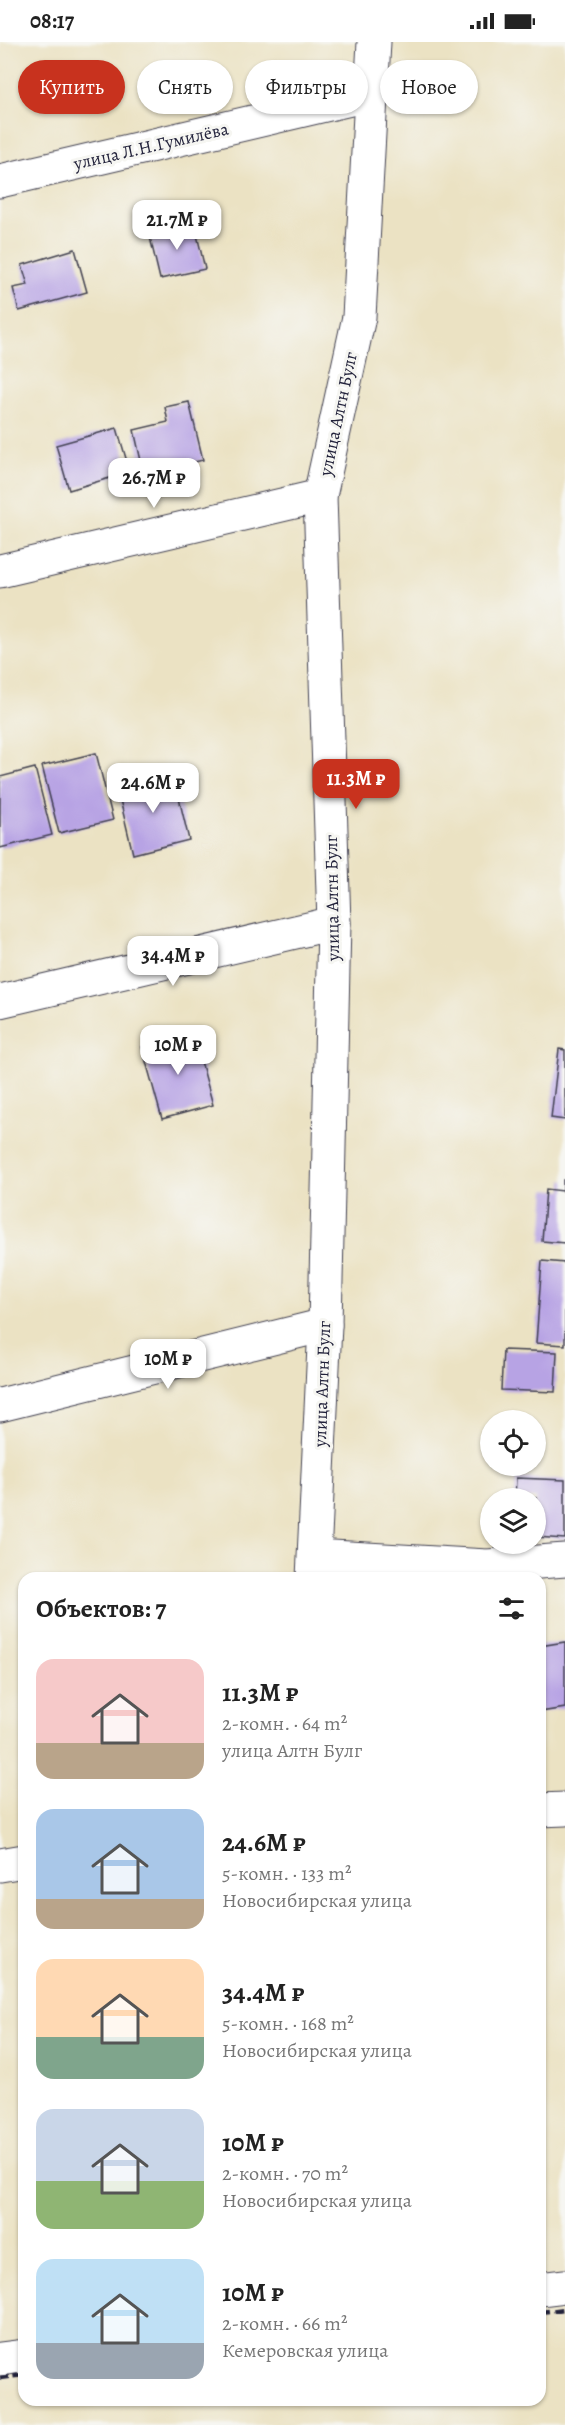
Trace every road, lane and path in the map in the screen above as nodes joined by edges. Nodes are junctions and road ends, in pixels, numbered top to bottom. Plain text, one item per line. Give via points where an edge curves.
1 (374, 42) edge
2 (372, 94) junction
3 (0, 181) edge
4 (320, 496) junction
5 (0, 571) edge
6 (334, 923) junction
7 (0, 1001) edge
8 (325, 1325) junction
9 (0, 1405) edge
10 (565, 1560) edge
11 (314, 1567) edge
12 (565, 1809) edge
13 (546, 1810) edge
14 (18, 1862) edge
15 (0, 1864) edge
16 (565, 2286) edge
17 (546, 2288) edge
18 (18, 2357) edge
19 (0, 2359) edge

1 - 2 street, улица Алтн Булг
2 - 3 street, улица Л.Н.Гумилёва
2 - 4 street, улица Алтн Булг via 359,317
4 - 5 street
4 - 6 street, улица Алтн Булг
6 - 7 street
6 - 8 street, улица Алтн Булг
8 - 9 street
8 - 11 street, улица Алтн Булг
10 - 11 street via 487,1566
12 - 13 street
14 - 15 street
16 - 17 street
18 - 19 street

